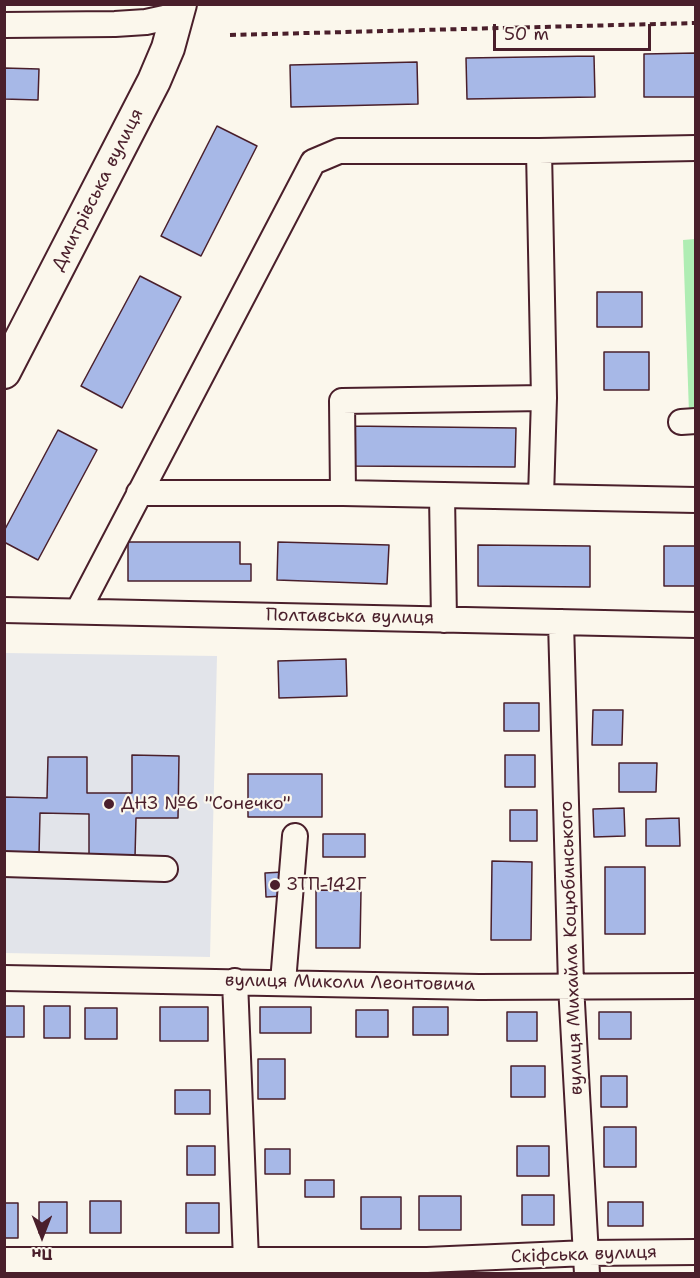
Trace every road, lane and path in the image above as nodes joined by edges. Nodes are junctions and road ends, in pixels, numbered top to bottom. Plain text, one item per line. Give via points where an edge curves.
1 (188, 8) edge
2 (696, 23) edge
3 (4, 25) edge
4 (230, 35) dead end
5 (696, 148) edge
6 (538, 151) junction
7 (4, 372) edge
8 (544, 398) junction
9 (139, 493) junction
10 (343, 493) junction
11 (442, 495) junction
12 (541, 497) junction
13 (696, 500) edge
14 (4, 610) edge
15 (78, 611) junction
16 (444, 620) junction
17 (561, 622) junction
18 (696, 625) edge
19 (295, 836) dead end
20 (4, 864) edge
21 (165, 869) dead end
22 (4, 978) edge
23 (235, 981) junction
24 (283, 982) junction
25 (571, 985) junction
26 (696, 986) edge
27 (696, 1252) edge
28 (4, 1260) edge
29 (246, 1260) junction
30 (587, 1263) edge
31 (36, 1267) edge
32 (427, 1267) edge

1 - 3 street via 146,21 115,24
1 - 7 main road, Дмитрівська вулиця
2 - 4 path
5 - 6 street
6 - 8 street
6 - 9 street via 339,151 313,162
8 - 10 street via 342,401
8 - 12 street
9 - 10 street
9 - 15 street
10 - 11 street
11 - 12 street
11 - 16 street
12 - 13 street
14 - 15 street, Полтавська вулиця
15 - 16 street, Полтавська вулиця
16 - 17 street, Полтавська вулиця
17 - 18 street, Полтавська вулиця
17 - 25 street, вулиця Михайла Коцюбинського
19 - 24 street
20 - 21 street
22 - 23 street, вулиця Миколи Леонтовича
23 - 24 street, вулиця Миколи Леонтовича
23 - 29 street
24 - 25 street, вулиця Миколи Леонтовича
25 - 26 street, вулиця Миколи Леонтовича
25 - 30 street, вулиця Михайла Коцюбинського
27 - 30 street, Скіфська вулиця
28 - 31 street, Скіфська вулиця
29 - 31 street, Скіфська вулиця
29 - 32 street, Скіфська вулиця
30 - 32 street, Скіфська вулиця

